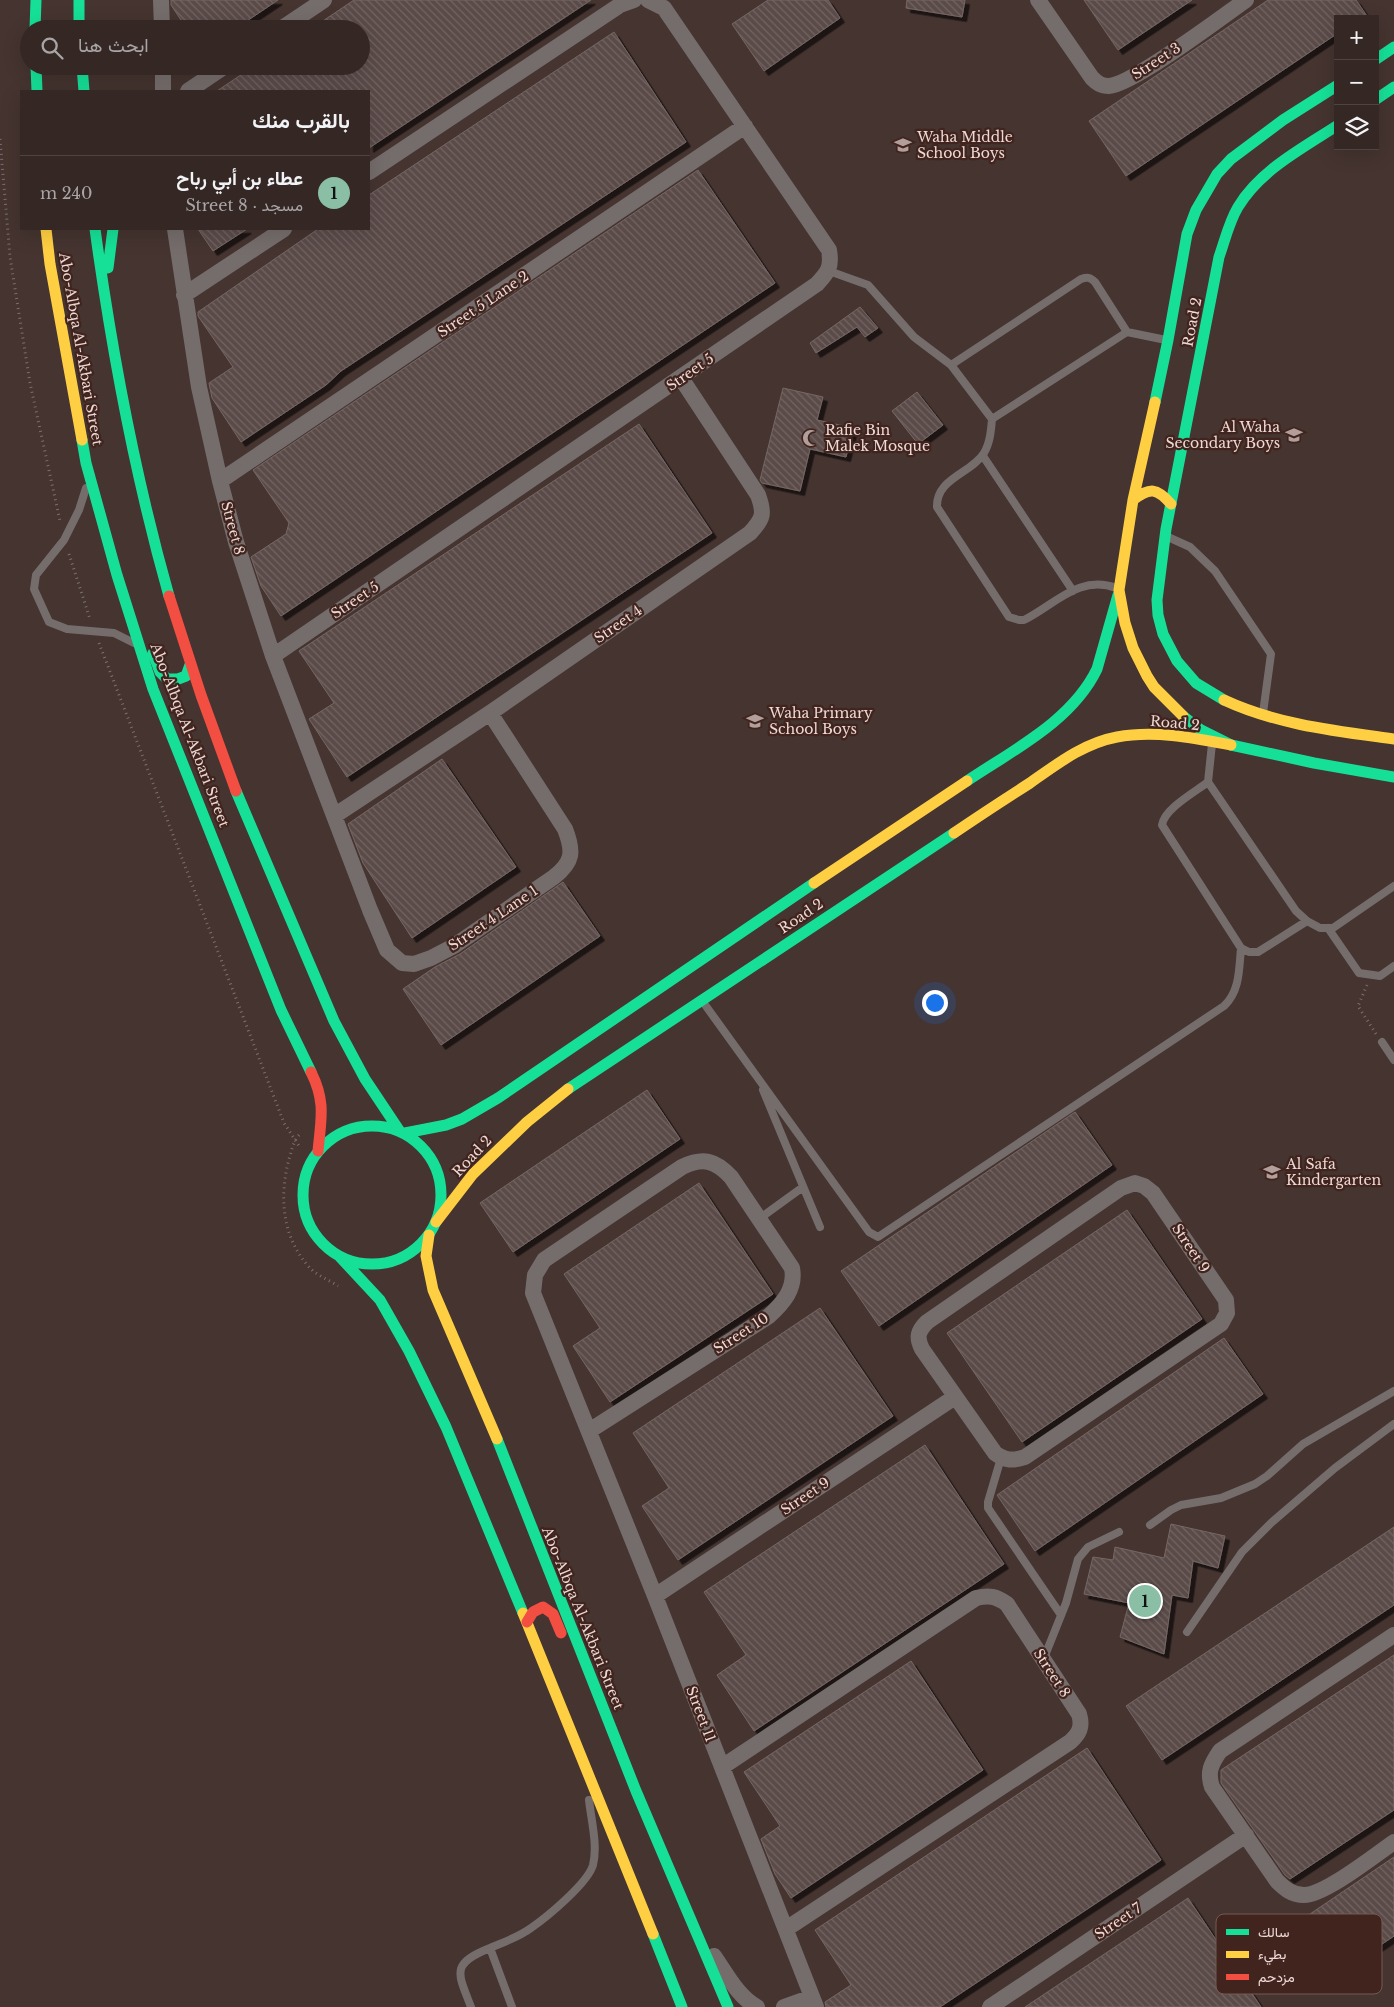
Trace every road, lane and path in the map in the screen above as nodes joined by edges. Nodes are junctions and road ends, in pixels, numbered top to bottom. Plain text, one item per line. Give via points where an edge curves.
1 (36, 0) edge
2 (79, 0) edge
3 (162, 0) edge
4 (324, 0) edge
5 (634, 0) edge
6 (648, 0) edge
7 (1038, 0) edge
8 (1246, 0) edge
9 (35, 20) edge
10 (79, 20) edge
11 (162, 20) edge
12 (294, 20) edge
13 (1394, 48) edge
14 (1379, 57) edge
15 (36, 75) edge
16 (83, 75) edge
17 (163, 75) edge
18 (212, 75) edge
19 (1394, 87) edge
20 (1334, 88) edge
21 (37, 90) edge
22 (84, 90) edge
23 (163, 90) edge
24 (190, 90) edge
25 (1379, 97) edge
26 (1283, 120) junction
27 (745, 126) junction
28 (1334, 128) edge
29 (1302, 149) junction
30 (370, 171) edge
31 (46, 230) edge
32 (95, 230) edge
33 (113, 230) edge
34 (175, 230) edge
35 (282, 230) edge
36 (828, 271) junction
37 (184, 295) junction
38 (106, 304) junction
39 (1127, 332) junction
40 (1168, 340) junction
41 (951, 365) junction
42 (681, 378) junction
43 (992, 419) junction
44 (1148, 434) junction
45 (1183, 445) junction
46 (983, 456) junction
47 (90, 477) junction
48 (220, 481) junction
49 (1133, 500) junction
50 (1171, 504) junction
51 (1165, 535) junction
52 (113, 562) junction
53 (1073, 590) junction
54 (1120, 590) junction
55 (140, 647) junction
56 (273, 656) junction
57 (190, 664) junction
58 (490, 713) junction
59 (1263, 715) junction
60 (1320, 728) junction
61 (1394, 739) edge
62 (1213, 742) junction
63 (1231, 745) junction
64 (1011, 752) junction
65 (1029, 754) dead end
66 (1389, 754) edge
67 (1314, 763) junction
68 (1037, 765) dead end
69 (1394, 777) edge
70 (1031, 782) junction
71 (1208, 782) junction
72 (334, 816) junction
73 (1394, 886) edge
74 (1307, 921) junction
75 (1328, 928) junction
76 (723, 944) junction
77 (1241, 948) junction
78 (1394, 966) edge
79 (742, 973) junction
80 (1371, 976) junction
81 (702, 1000) junction
82 (1382, 1042) joint
83 (1394, 1060) edge
84 (757, 1077) junction
85 (402, 1132) junction
86 (300, 1133) dead end
87 (318, 1151) junction
88 (803, 1186) junction
89 (759, 1219) junction
90 (436, 1222) junction
91 (820, 1227) dead end
92 (429, 1235) junction
93 (340, 1257) junction
94 (339, 1286) dead end
95 (1394, 1391) edge
96 (955, 1396) junction
97 (1394, 1424) edge
98 (590, 1431) junction
99 (1001, 1458) junction
100 (1150, 1525) dead end
101 (1119, 1532) dead end
102 (655, 1596) junction
103 (1062, 1615) junction
104 (527, 1622) junction
105 (1187, 1632) dead end
106 (1394, 1635) edge
107 (564, 1640) dead end
108 (1043, 1660) junction
109 (585, 1693) dead end
110 (585, 1765) junction
111 (722, 1767) junction
112 (636, 1791) junction
113 (1246, 1836) junction
114 (1394, 1842) edge
115 (786, 1929) junction
116 (700, 1937) junction
117 (490, 1948) junction
118 (814, 2002) edge
119 (471, 2007) edge
120 (512, 2007) edge
121 (682, 2007) edge
122 (728, 2007) edge
123 (757, 2007) edge
124 (784, 2007) edge
125 (990, 2007) edge

1 - 9 main road
2 - 10 main road
3 - 11 street
4 - 12 street
5 - 30 street via 620,5
6 - 27 street via 664,8
7 - 8 street, Street 3 via 1092,78 1100,85 1110,86 1136,76
13 - 14 main road
15 - 21 main road
16 - 22 main road
17 - 23 street
18 - 24 street
19 - 25 main road
20 - 26 main road, Road 2
26 - 29 main road via 1294,121 1302,129 1306,140
26 - 40 main road, Road 2 via 1231,159 1207,189 1187,234
27 - 36 street via 829,250
27 - 48 street, Street 5 Lane 2
28 - 29 main road, Road 2
29 - 45 main road, Road 2 via 1254,187 1239,206 1227,232 1219,257
31 - 47 main road, Abo-Albqa Al-Akbari Street
32 - 38 main road, Abo-Albqa Al-Akbari Street
33 - 38 main road
34 - 37 street, Street 8
35 - 37 street
36 - 41 lane via 868,285 914,336
36 - 42 street, Street 5 via 817,284
37 - 48 street, Street 8 via 199,387
38 - 57 main road, Abo-Albqa Al-Akbari Street via 135,463 159,562
39 - 40 lane
39 - 41 lane via 1095,282 1086,277
39 - 43 lane
40 - 44 main road, Road 2
41 - 43 lane
42 - 56 street, Street 5
42 - 58 street, Street 4 via 758,495 762,517 742,539
43 - 46 lane
44 - 45 main road via 1153,447 1163,453
44 - 49 main road, Road 2
45 - 50 main road, Road 2
46 - 53 lane
46 - 53 lane via 944,486 938,496 937,507 1009,617 1024,620
47 - 52 main road, Abo-Albqa Al-Akbari Street
47 - 55 lane via 73,525 36,575 34,589 49,622 67,629 114,633
48 - 56 street, Street 8 via 248,583
49 - 50 main road via 1143,492 1153,490
49 - 54 main road, Road 2
50 - 51 main road, Road 2
51 - 59 lane via 1190,547 1216,571 1271,654
51 - 59 main road, Road 2 via 1157,590 1158,616 1177,663 1195,682 1221,700
52 - 55 main road, Abo-Albqa Al-Akbari Street
52 - 57 main road via 129,580 160,674 166,680 176,681 186,676
53 - 54 lane via 1092,584
54 - 63 main road, Road 2 via 1133,648 1154,687 1201,730
54 - 64 main road, Road 2 via 1097,668 1086,689 1056,720
55 - 87 main road, Abo-Albqa Al-Akbari Street via 153,689 281,1010 318,1085 323,1105
56 - 72 street, Street 8
57 - 85 main road, Abo-Albqa Al-Akbari Street via 255,840 323,998 371,1090
58 - 72 street, Street 4
58 - 72 street, Street 4 Lane 1 via 565,829 570,842 570,858 562,871 454,946 414,964 402,963 393,957 370,910
59 - 60 main road, Road 2
60 - 61 main road, Road 2
60 - 67 main road via 1331,738 1334,750
62 - 63 main road, Road 2
62 - 70 main road, Road 2 via 1148,735 1102,740
62 - 71 lane
63 - 67 main road, Road 2
64 - 65 main road
64 - 76 main road, Road 2
66 - 69 main road via 1388,770
67 - 69 main road, Road 2
68 - 70 main road
70 - 79 main road, Road 2
71 - 74 lane via 1296,911
71 - 77 lane via 1168,812 1162,825
73 - 75 lane via 1333,928
74 - 75 lane via 1320,928
74 - 77 lane via 1258,952
75 - 80 lane via 1358,973
76 - 79 main road via 719,953 721,966 728,974
76 - 85 main road, Road 2 via 498,1098 446,1126
77 - 84 lane via 1236,987 1224,1006 878,1236 868,1232
78 - 80 lane via 1380,976
79 - 81 main road, Road 2
80 - 82 path via 1358,1006
81 - 84 lane
81 - 90 main road, Road 2 via 560,1095 527,1122 473,1174
82 - 83 lane
84 - 88 lane
85 - 87 main road via 377,1125 355,1127 335,1136
85 - 90 main road via 422,1146 434,1162 441,1182 442,1202
86 - 94 path via 294,1140 283,1196 290,1237 310,1268
87 - 93 main road via 304,1178 305,1215 313,1232
88 - 89 lane
88 - 91 lane
89 - 98 street, Street 10 via 792,1268 793,1282 781,1305 769,1316
89 - 98 street, Street 10 via 722,1167 698,1161 682,1167 544,1260 535,1275 533,1293
90 - 92 main road
92 - 93 main road via 415,1250 398,1260 378,1264
92 - 112 main road, Abo-Albqa Al-Akbari Street via 426,1256 433,1290 482,1402
93 - 104 main road via 380,1300 409,1351 446,1427
95 - 100 lane via 1303,1444 1255,1484 1220,1498 1181,1505
96 - 99 street, Street 9
96 - 99 street, Street 9 via 918,1342 920,1329 1121,1188 1136,1183 1154,1193 1226,1300 1225,1318 1221,1324 1026,1457 1016,1460
96 - 102 street, Street 9
97 - 105 lane via 1334,1468 1270,1523 1242,1552
98 - 102 street, Street 11
99 - 103 lane via 988,1508
101 - 103 lane via 1082,1553
102 - 111 street, Street 11
103 - 108 lane
104 - 107 main road via 537,1607 548,1609
104 - 110 main road
106 - 113 street via 1220,1751 1209,1770 1212,1787
108 - 111 street, Street 8 via 1007,1604 995,1597 976,1598
108 - 115 street, Street 8 via 1079,1714 1082,1721 1078,1735
109 - 112 main road via 613,1764
110 - 117 lane via 594,1854 590,1873 531,1929
110 - 121 main road
111 - 115 street, Street 11
112 - 116 main road, Abo-Albqa Al-Akbari Street
113 - 114 street via 1281,1885 1304,1895 1319,1892
113 - 125 street, Street 7
115 - 118 street, Street 11
116 - 122 main road, Abo-Albqa Al-Akbari Street
116 - 123 street via 737,1989
117 - 119 lane via 463,1963 459,1976
117 - 120 lane
118 - 124 street, Street 11

